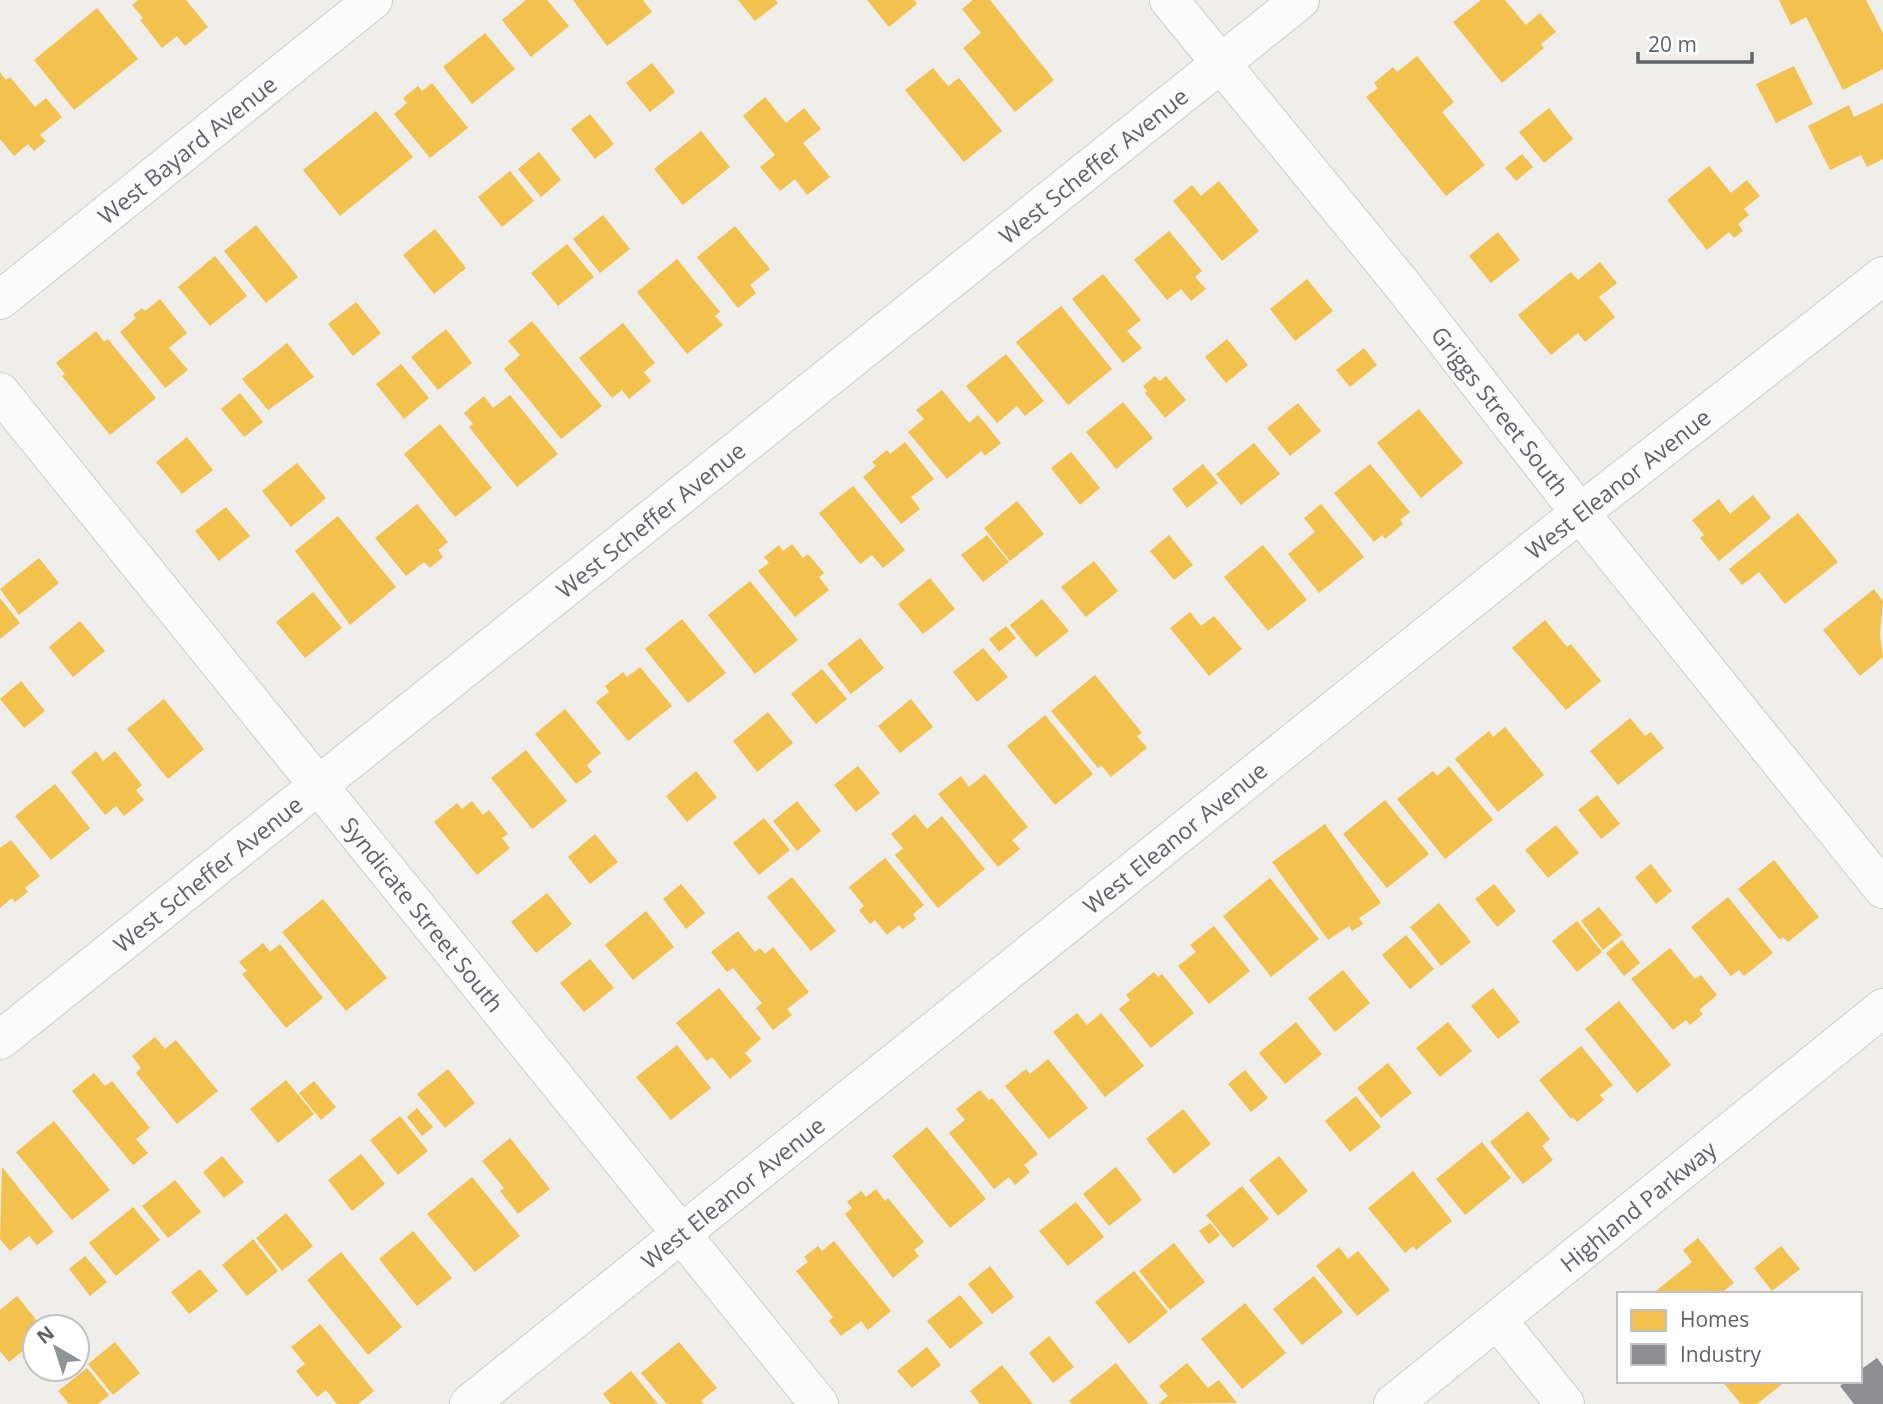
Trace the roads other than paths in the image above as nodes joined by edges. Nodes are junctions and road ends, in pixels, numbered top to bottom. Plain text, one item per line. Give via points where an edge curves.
1 (373, 0) edge
2 (1169, 0) edge
3 (1300, 0) edge
4 (1219, 62) junction
5 (1883, 276) edge
6 (0, 300) edge
7 (0, 392) edge
8 (1580, 513) junction
9 (319, 786) junction
10 (1883, 889) edge
11 (1883, 1008) edge
12 (0, 1040) edge
13 (681, 1234) junction
14 (1498, 1321) junction
15 (469, 1404) edge
16 (819, 1404) edge
17 (1394, 1404) edge
18 (1565, 1404) edge

1 - 6 street, West Bayard Avenue
2 - 4 street, Griggs Street South
3 - 4 street, West Scheffer Avenue
4 - 8 street, Griggs Street South via 1404,286
4 - 9 street, West Scheffer Avenue
5 - 8 street, West Eleanor Avenue
7 - 9 street, Syndicate Street South
8 - 10 street, Griggs Street South
8 - 13 street, West Eleanor Avenue
9 - 12 street, West Scheffer Avenue
9 - 13 street, Syndicate Street South
11 - 14 street, Highland Parkway
13 - 15 street, West Eleanor Avenue
13 - 16 street, Syndicate Street South
14 - 17 street, Highland Parkway
14 - 18 street

